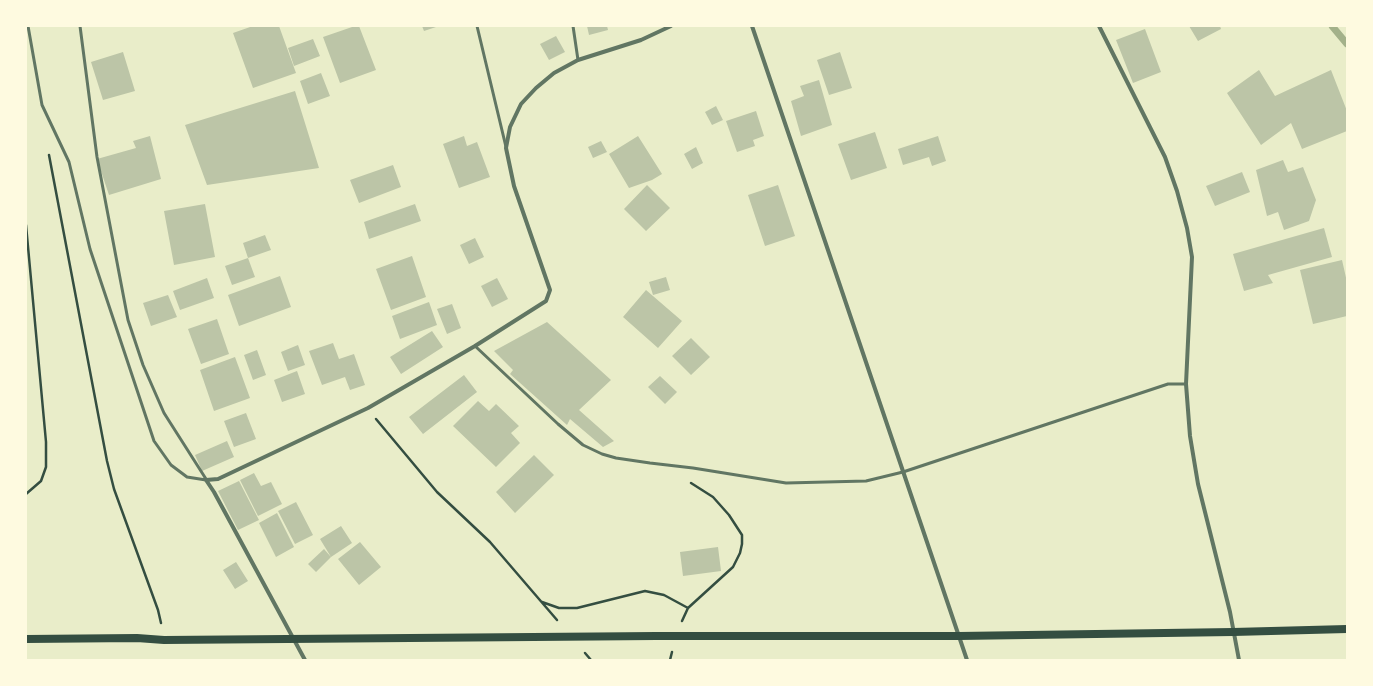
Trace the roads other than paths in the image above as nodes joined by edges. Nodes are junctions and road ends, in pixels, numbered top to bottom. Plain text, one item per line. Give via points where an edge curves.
1 (28, 26) edge
2 (80, 26) edge
3 (478, 26) edge
4 (573, 26) edge
5 (670, 26) edge
6 (752, 26) edge
7 (1099, 26) edge
8 (578, 60) junction
9 (506, 148) junction
10 (475, 346) junction
11 (1186, 384) junction
12 (903, 472) junction
13 (206, 480) junction
14 (1347, 629) edge
15 (1233, 632) junction
16 (959, 636) junction
17 (26, 639) edge
18 (305, 660) edge
19 (967, 660) edge
20 (1239, 660) edge

1 - 13 lane via 42,105 69,162 90,249 154,441 171,466 187,477
2 - 13 lane via 97,157 128,320 143,365 164,413
3 - 9 lane
4 - 8 lane
5 - 8 street via 640,40
6 - 12 street
7 - 11 street via 1165,157 1187,228 1192,257
8 - 9 street via 554,73 521,104 510,127
9 - 10 street via 514,186 550,290 546,301
10 - 12 lane via 583,446 602,454 786,483 866,482
10 - 13 street via 368,408 218,479
11 - 12 lane via 1168,384
11 - 15 street via 1190,436 1198,484
12 - 16 street
13 - 18 street
14 - 15 main road
15 - 16 main road
15 - 20 street
16 - 17 main road
16 - 19 street

